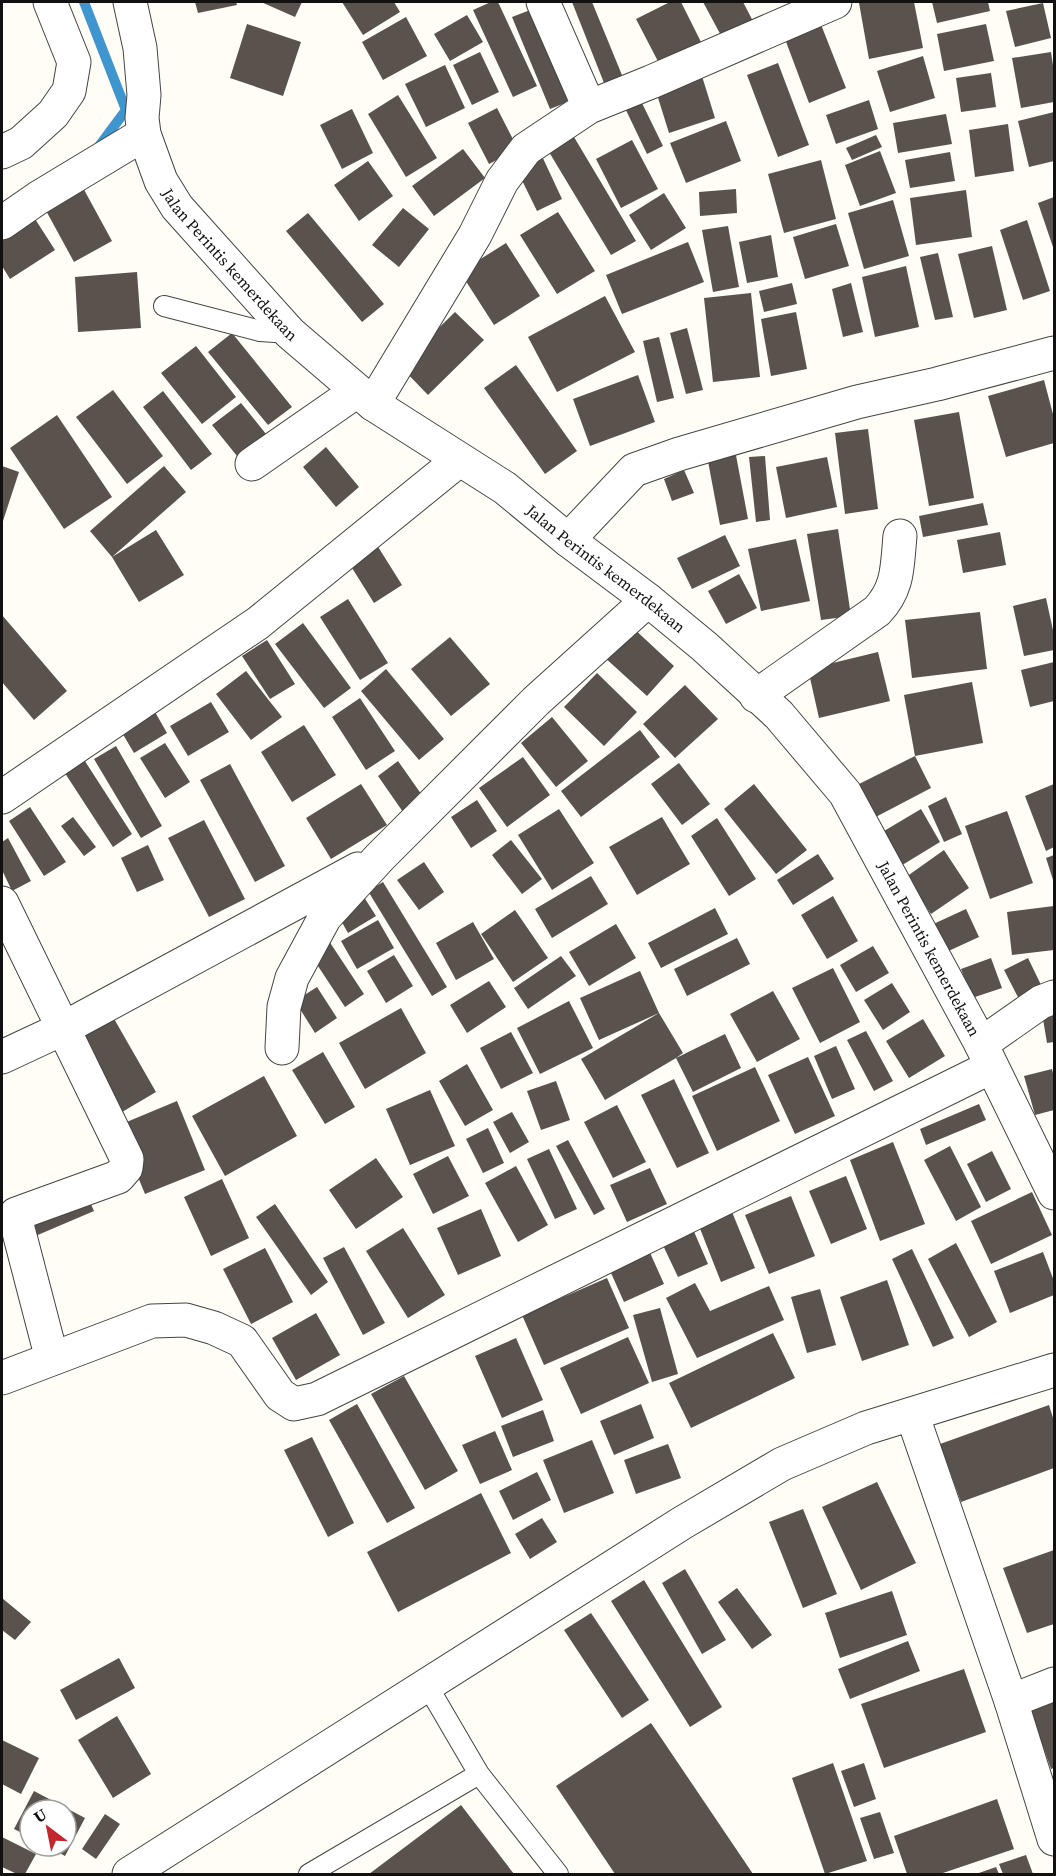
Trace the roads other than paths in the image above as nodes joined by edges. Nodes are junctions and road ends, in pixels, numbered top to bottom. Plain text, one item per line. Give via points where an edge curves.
1 (50, 2) edge
2 (130, 2) edge
3 (543, 2) edge
4 (835, 2) edge
5 (589, 106) junction
6 (144, 134) junction
7 (2, 152) edge
8 (2, 223) edge
9 (164, 306) dead end
10 (290, 333) junction
11 (1054, 353) edge
12 (365, 397) junction
13 (459, 459) junction
14 (252, 464) dead end
15 (900, 536) dead end
16 (568, 540) junction
17 (648, 600) junction
18 (756, 696) junction
19 (2, 797) edge
20 (380, 857) junction
21 (2, 903) edge
22 (1054, 997) edge
23 (64, 1028) junction
24 (282, 1048) dead end
25 (986, 1056) junction
26 (2, 1057) edge
27 (1054, 1193) edge
28 (52, 1359) junction
29 (1054, 1370) edge
30 (2, 1378) edge
31 (912, 1414) junction
32 (1054, 1684) edge
33 (427, 1685) junction
34 (1011, 1701) junction
35 (479, 1774) junction
36 (1054, 1839) edge
37 (129, 1875) edge
38 (309, 1875) edge
39 (558, 1875) edge

1 - 7 street via 74,62 69,91 45,121
2 - 6 street, Jalan Perintis kemerdekaan via 140,48
3 - 5 street
4 - 5 street
5 - 12 street via 526,148 502,181 476,235
6 - 8 street
6 - 10 street, Jalan Perintis kemerdekaan via 161,181 177,207
9 - 10 lane via 260,331
10 - 12 street, Jalan Perintis kemerdekaan
11 - 16 street via 857,402 634,470
12 - 13 street, Jalan Perintis kemerdekaan
12 - 14 street
13 - 16 street, Jalan Perintis kemerdekaan via 505,488
13 - 19 street via 258,624
15 - 18 street via 895,582 888,599
16 - 17 street, Jalan Perintis kemerdekaan
17 - 18 street, Jalan Perintis kemerdekaan
17 - 20 street via 536,701
18 - 25 street, Jalan Perintis kemerdekaan via 778,715 845,793
20 - 23 street
20 - 24 street via 325,917 292,978 284,1007
21 - 23 street
22 - 25 street via 1041,1002
23 - 26 street
23 - 28 street via 127,1159 126,1168 118,1177 16,1214
25 - 27 street, Jalan Perintis kemerdekaan
25 - 28 street via 317,1399 294,1404 280,1395 242,1341 186,1320 152,1321
28 - 30 street
29 - 31 street
31 - 33 street via 866,1428 782,1464
31 - 34 street
32 - 34 street
33 - 35 lane
33 - 37 street
34 - 36 street
35 - 38 lane
35 - 39 lane

